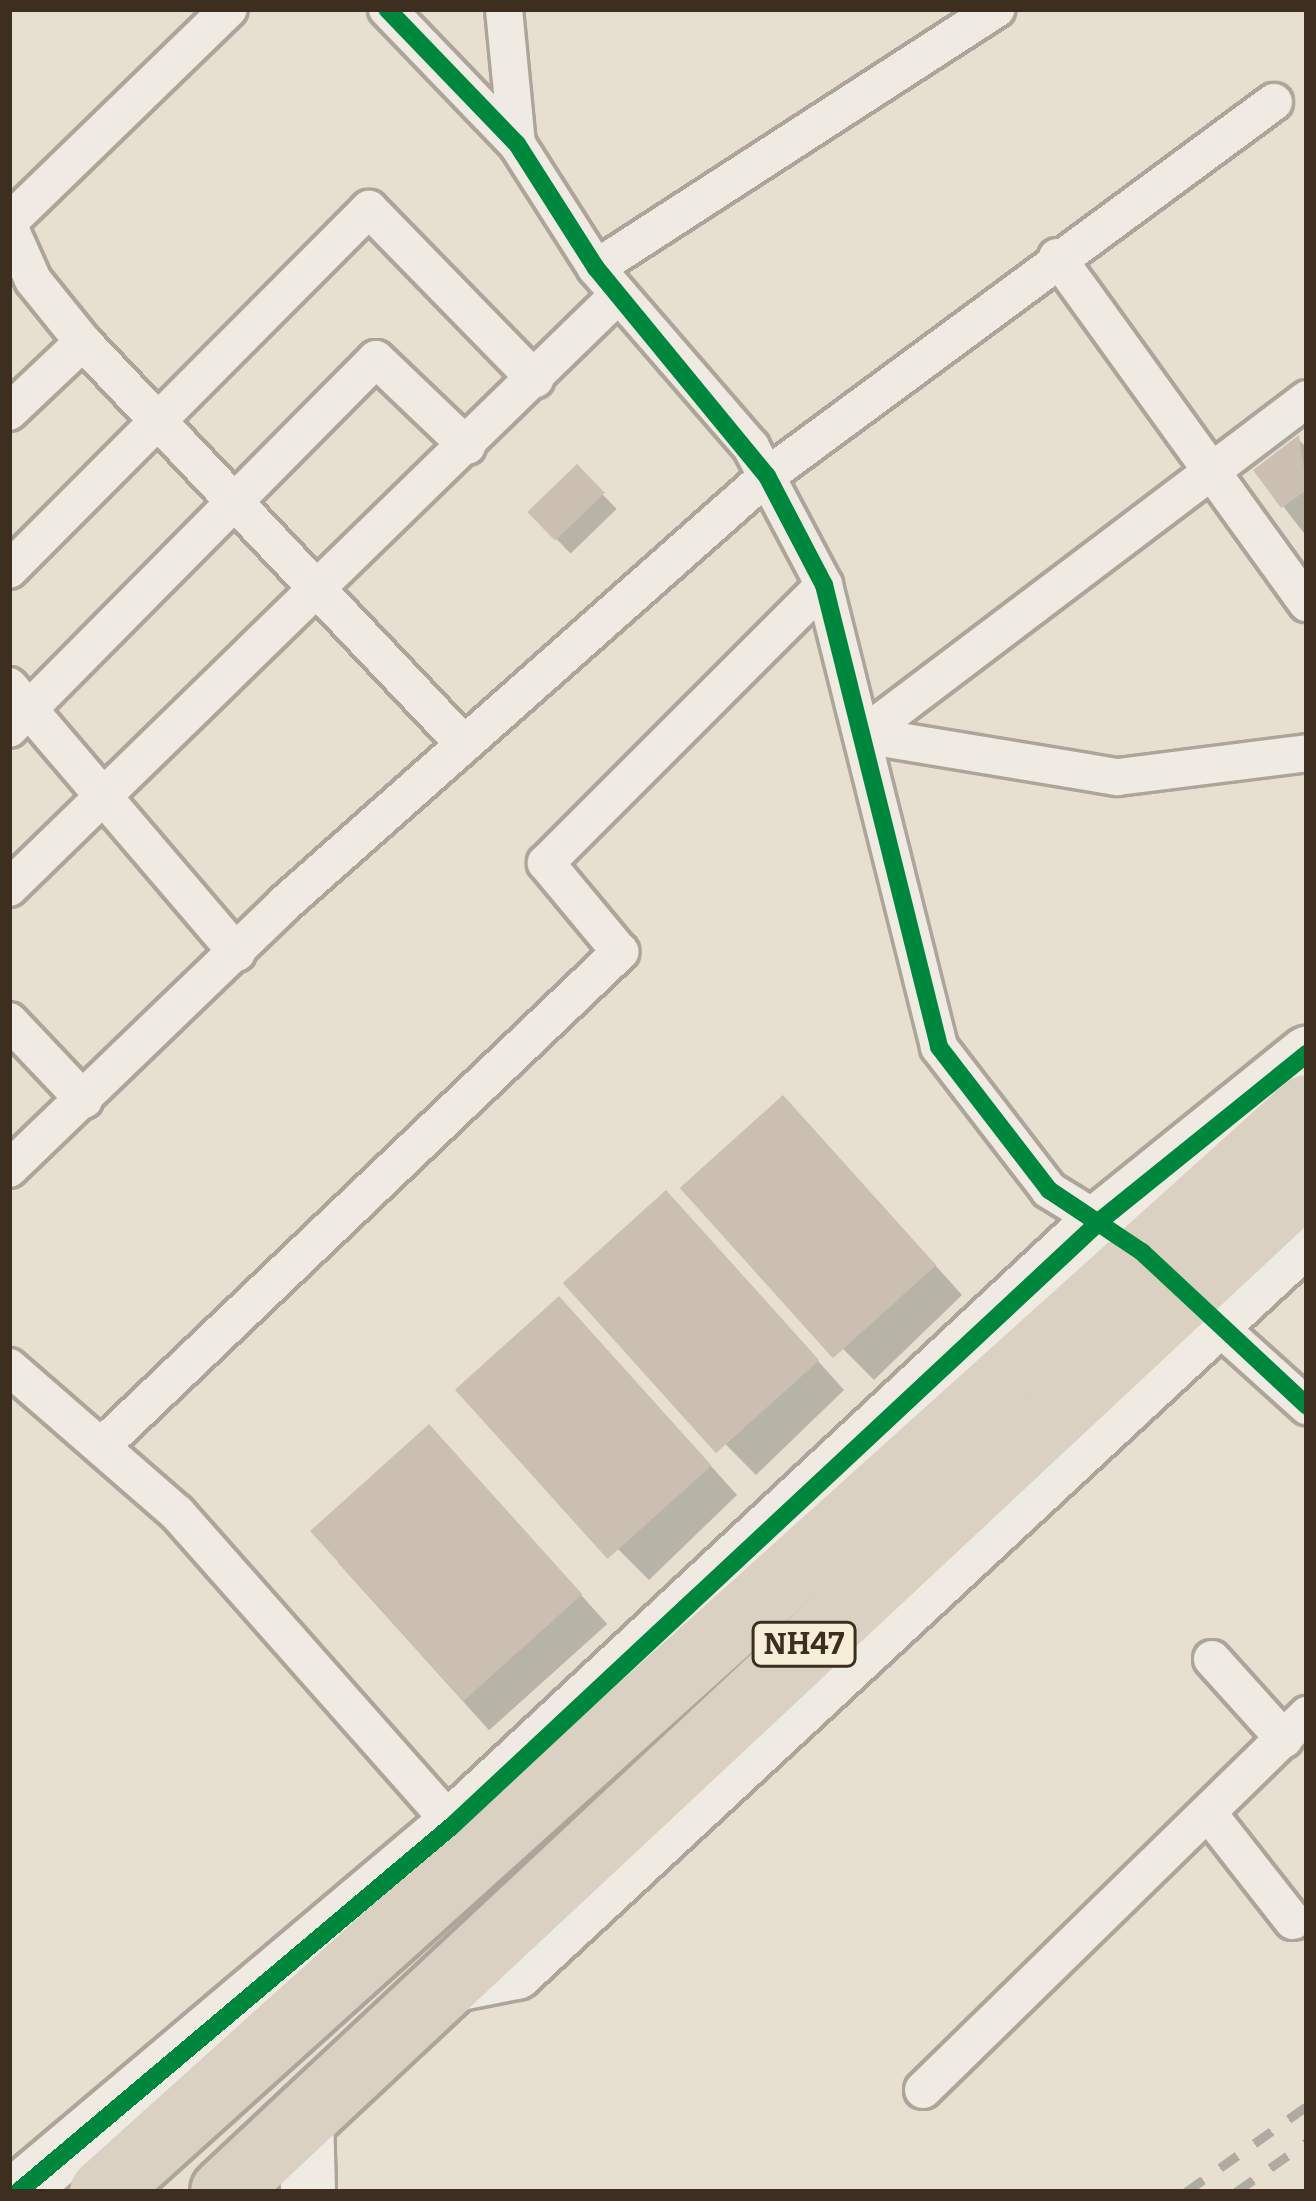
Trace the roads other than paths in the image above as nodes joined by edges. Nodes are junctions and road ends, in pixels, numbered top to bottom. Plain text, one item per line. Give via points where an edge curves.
1 (230, 9) edge
2 (387, 9) edge
3 (505, 9) edge
4 (995, 9) edge
5 (1274, 102) dead end
6 (517, 144) junction
7 (9, 224) edge
8 (1057, 256) junction
9 (607, 281) junction
10 (82, 343) junction
11 (535, 379) junction
12 (1307, 399) edge
13 (9, 412) edge
14 (155, 421) junction
15 (467, 446) junction
16 (767, 476) junction
17 (1208, 476) junction
18 (238, 504) junction
19 (9, 570) edge
20 (824, 585) junction
21 (319, 595) junction
22 (1307, 603) edge
23 (16, 708) edge
24 (863, 735) junction
25 (464, 744) junction
26 (1307, 752) edge
27 (108, 794) junction
28 (9, 888) edge
29 (237, 952) junction
30 (9, 1021) edge
31 (1307, 1054) edge
32 (84, 1100) junction
33 (1307, 1108) edge
34 (9, 1169) edge
35 (1307, 1180) edge
36 (1307, 1237) edge
37 (1158, 1271) junction
38 (17, 1388) edge
39 (1307, 1406) edge
40 (105, 1443) junction
41 (1212, 1659) dead end
42 (1295, 1727) edge
43 (1209, 1814) junction
44 (454, 1825) junction
45 (1293, 1921) dead end
46 (923, 2090) dead end
47 (306, 2114) junction
48 (18, 2192) edge
49 (103, 2192) edge
50 (224, 2192) edge
51 (308, 2192) edge

1 - 7 street
2 - 6 street
3 - 6 street
4 - 9 street
5 - 8 street
6 - 9 street
7 - 10 street via 33,280
8 - 16 street
8 - 17 street
9 - 11 street
9 - 16 street
10 - 13 street
10 - 14 street
11 - 14 street via 369,209
11 - 15 street
12 - 17 street
14 - 18 street
14 - 19 street
15 - 18 street via 376,359
15 - 21 street
16 - 20 street
16 - 25 street
17 - 22 street
17 - 24 street
18 - 21 street
18 - 23 street
20 - 24 street
20 - 40 street via 546,863 620,952
21 - 25 street
21 - 27 street
23 - 27 street
24 - 26 street via 1118,777
24 - 37 street via 939,1047 1049,1190
25 - 29 street
27 - 28 street
27 - 29 street
29 - 32 street
30 - 32 street
31 - 37 street
32 - 34 street
33 - 37 highway, NH47
35 - 37 highway, NH47
36 - 37 street
37 - 39 street
37 - 44 street
37 - 47 highway, NH47
37 - 49 highway, NH47
38 - 40 street
40 - 44 street via 348,1695
41 - 42 street
42 - 43 street
43 - 45 street
43 - 46 street
44 - 48 street
47 - 50 highway, NH47
47 - 51 street

